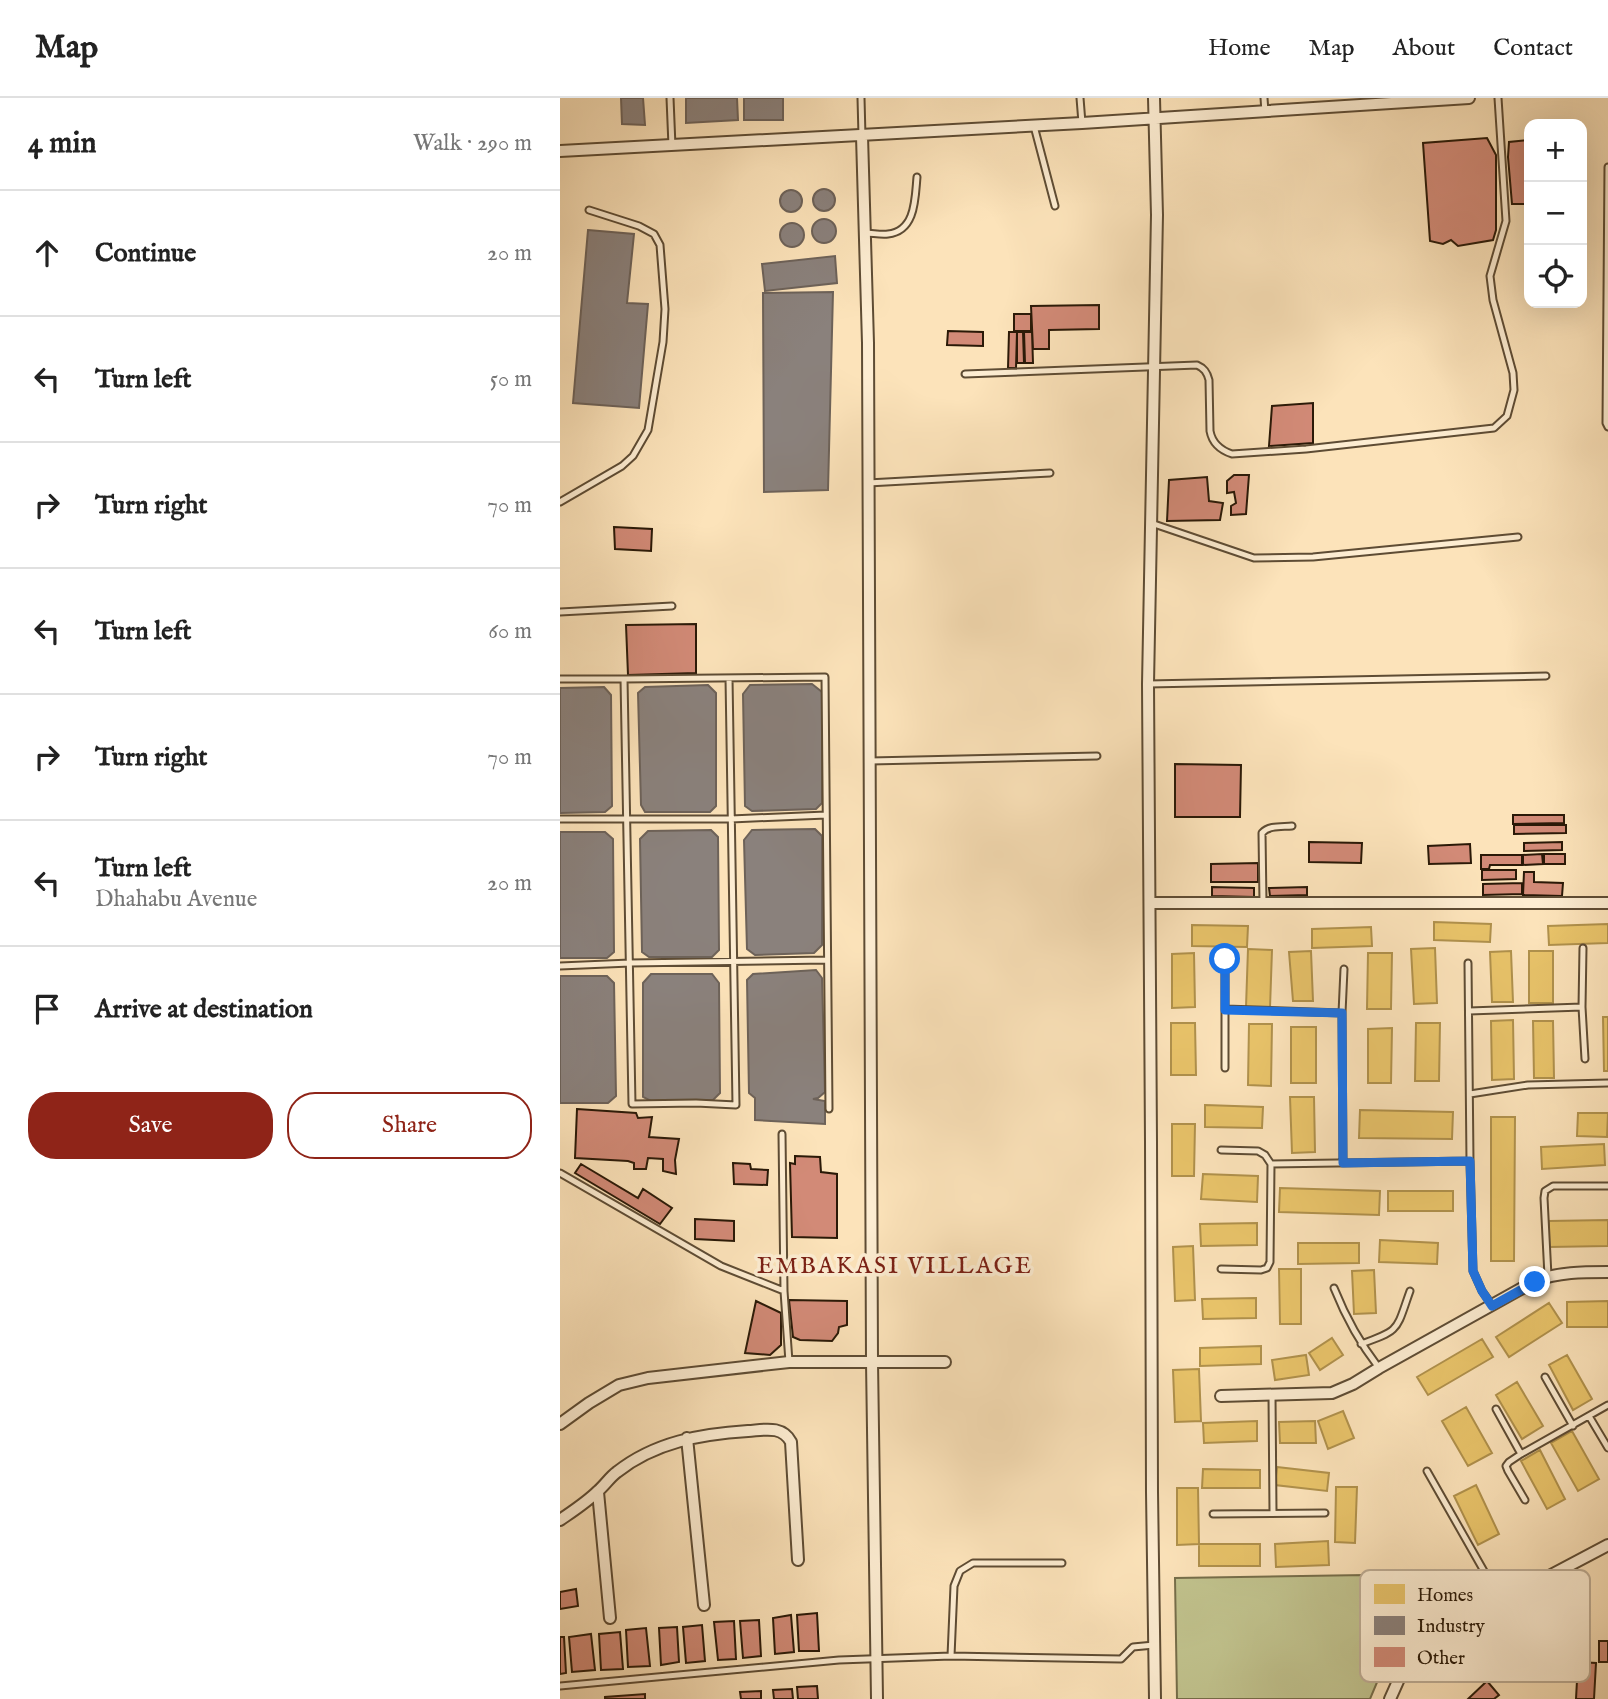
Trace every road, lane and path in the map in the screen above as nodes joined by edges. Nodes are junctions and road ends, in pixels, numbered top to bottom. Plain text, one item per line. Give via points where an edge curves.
1 (670, 98) edge
2 (861, 98) edge
3 (1080, 98) edge
4 (1154, 98) edge
5 (1264, 98) edge
6 (1469, 98) edge
7 (1498, 98) edge
8 (1265, 112) junction
9 (1154, 119) junction
10 (1082, 124) junction
11 (1034, 126) junction
12 (862, 136) junction
13 (672, 145) junction
14 (560, 151) edge
15 (1608, 167) edge
16 (917, 177) dead end
17 (1608, 177) edge
18 (1055, 206) dead end
19 (589, 210) dead end
20 (1608, 230) edge
21 (865, 233) junction
22 (1607, 292) edge
23 (1607, 342) edge
24 (1154, 367) junction
25 (965, 374) dead end
26 (1607, 386) edge
27 (1608, 428) edge
28 (1050, 473) dead end
29 (867, 482) junction
30 (560, 502) edge
31 (1151, 523) junction
32 (1518, 537) dead end
33 (673, 606) dead end
34 (560, 612) edge
35 (1546, 676) dead end
36 (560, 678) edge
37 (729, 678) junction
38 (624, 679) junction
39 (1148, 684) junction
40 (1097, 755) dead end
41 (869, 761) junction
42 (826, 815) junction
43 (560, 819) edge
44 (628, 819) junction
45 (732, 819) junction
46 (1292, 826) dead end
47 (1150, 903) junction
48 (1263, 903) junction
49 (1608, 903) edge
50 (1583, 948) dead end
51 (1225, 959) dead end
52 (826, 961) junction
53 (734, 962) junction
54 (630, 963) junction
55 (1468, 963) dead end
56 (560, 966) edge
57 (1344, 969) dead end
58 (1582, 1007) junction
59 (1225, 1010) junction
60 (1469, 1011) junction
61 (1342, 1013) junction
62 (1585, 1059) dead end
63 (1225, 1068) dead end
64 (1608, 1083) edge
65 (1470, 1094) junction
66 (829, 1109) dead end
67 (782, 1134) dead end
68 (1221, 1150) dead end
69 (1470, 1161) junction
70 (1343, 1163) junction
71 (1270, 1164) junction
72 (560, 1173) edge
73 (1608, 1186) edge
74 (1222, 1269) dead end
75 (1608, 1272) edge
76 (1548, 1276) junction
77 (1334, 1288) dead end
78 (784, 1291) junction
79 (1410, 1291) dead end
80 (1492, 1306) junction
81 (1361, 1344) junction
82 (789, 1362) junction
83 (872, 1362) junction
84 (945, 1362) dead end
85 (1379, 1368) junction
86 (1545, 1377) dead end
87 (1221, 1396) dead end
88 (1272, 1396) junction
89 (1608, 1405) edge
90 (1496, 1409) dead end
91 (1588, 1416) junction
92 (560, 1424) edge
93 (1573, 1426) junction
94 (687, 1438) junction
95 (1608, 1448) edge
96 (1521, 1454) junction
97 (1427, 1471) dead end
98 (597, 1492) junction
99 (1525, 1500) dead end
100 (1273, 1512) junction
101 (1325, 1513) dead end
102 (1213, 1514) dead end
103 (560, 1520) edge
104 (1608, 1545) edge
105 (798, 1560) dead end
106 (1062, 1563) dead end
107 (1483, 1570) edge
108 (1560, 1570) edge
109 (704, 1605) dead end
110 (610, 1618) dead end
111 (1154, 1644) junction
112 (951, 1656) junction
113 (877, 1658) junction
114 (1398, 1682) edge
115 (560, 1686) edge
116 (877, 1699) edge
117 (1155, 1699) edge
118 (1390, 1699) edge

1 - 13 lane
2 - 12 lane
3 - 10 lane
4 - 9 street
5 - 8 lane
6 - 8 street
7 - 24 lane via 1506,221 1490,276 1514,390 1507,416 1494,428 1232,454 1211,437 1207,373 1197,365
8 - 9 street
9 - 10 street
9 - 24 street
10 - 11 street
11 - 12 street
11 - 18 lane
12 - 13 street
12 - 21 street
13 - 14 street
15 - 17 lane
16 - 21 lane via 914,210 902,229 891,234
17 - 20 lane
19 - 30 lane via 654,234 660,245 663,342 648,430 633,456
20 - 22 lane
21 - 29 street
22 - 23 lane
23 - 26 lane
24 - 25 lane
24 - 31 street
26 - 27 lane
28 - 29 lane
29 - 41 street
31 - 32 lane via 1254,558 1313,557
31 - 39 street
33 - 34 lane
35 - 39 lane
36 - 38 lane
37 - 38 lane
37 - 42 lane via 825,677
37 - 45 lane
38 - 44 lane
39 - 47 street
40 - 41 lane
41 - 83 street
42 - 45 lane
42 - 52 lane
43 - 44 lane
44 - 45 lane
44 - 54 lane
45 - 53 lane
46 - 48 lane via 1270,827 1262,833
47 - 48 street
47 - 111 street
48 - 49 street
50 - 58 lane
51 - 59 lane
52 - 53 lane
52 - 66 lane
53 - 54 lane
53 - 54 lane via 736,1105 632,1104
54 - 56 lane
55 - 60 lane
57 - 61 lane
58 - 60 lane
58 - 62 lane
59 - 61 lane
59 - 63 lane
60 - 65 lane
61 - 70 lane
64 - 65 lane
65 - 69 lane
67 - 78 lane
68 - 71 lane via 1258,1151
69 - 70 lane
69 - 80 lane via 1473,1271
70 - 71 lane
71 - 74 lane via 1270,1262 1261,1270
72 - 78 lane via 721,1266
73 - 76 lane via 1553,1186 1545,1191
75 - 76 street
76 - 80 street
77 - 81 lane
78 - 82 lane
79 - 81 lane via 1398,1325
80 - 85 street
81 - 85 lane
82 - 83 street
82 - 92 street via 672,1374 619,1385
83 - 84 street
83 - 113 street
85 - 88 street via 1332,1393
86 - 93 lane
87 - 88 street
88 - 100 lane
89 - 91 lane
90 - 96 lane
91 - 93 lane
91 - 95 lane
93 - 96 lane
94 - 98 street via 634,1459
94 - 105 street via 775,1429 788,1436
94 - 109 street
96 - 99 lane via 1506,1466
97 - 107 lane
98 - 103 street
98 - 110 street
100 - 101 lane
100 - 102 lane
104 - 108 street
106 - 112 lane via 974,1563 960,1571 954,1586
111 - 112 lane via 1133,1647 1121,1659
111 - 117 street
112 - 113 lane
113 - 115 lane
113 - 116 street
114 - 118 street

